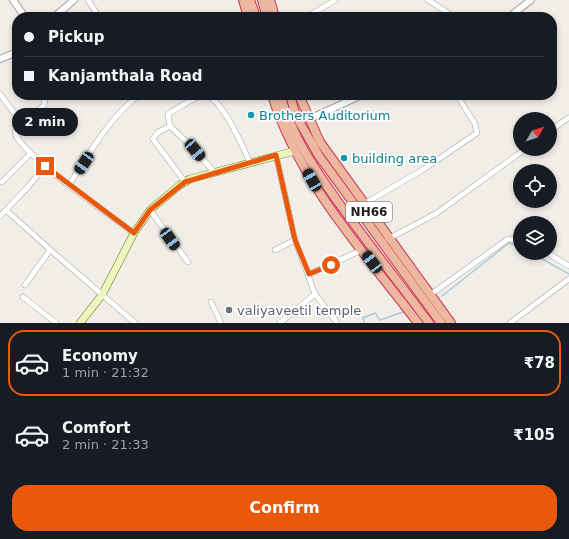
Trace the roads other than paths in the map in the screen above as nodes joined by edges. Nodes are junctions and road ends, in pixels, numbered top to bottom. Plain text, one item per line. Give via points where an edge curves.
1 (13, 0) edge
2 (74, 0) edge
3 (88, 0) edge
4 (243, 0) edge
5 (250, 0) edge
6 (262, 0) edge
7 (270, 0) edge
8 (335, 0) edge
9 (428, 0) edge
10 (529, 1) edge
11 (21, 12) edge
12 (60, 12) edge
13 (96, 12) edge
14 (247, 12) edge
15 (254, 12) edge
16 (266, 12) edge
17 (274, 12) edge
18 (315, 12) edge
19 (446, 12) edge
20 (515, 12) edge
21 (12, 54) edge
22 (0, 59) edge
23 (0, 94) edge
24 (45, 100) edge
25 (133, 100) edge
26 (193, 100) edge
27 (210, 100) edge
28 (274, 100) edge
29 (282, 100) edge
30 (291, 100) edge
31 (301, 100) edge
32 (351, 100) edge
33 (460, 100) edge
34 (568, 118) edge
35 (308, 119) junction
36 (22, 125) junction
37 (170, 126) junction
38 (557, 126) edge
39 (295, 151) junction
40 (31, 153) junction
41 (276, 155) junction
42 (515, 156) edge
43 (250, 162) junction
44 (45, 166) junction
45 (214, 172) junction
46 (2, 182) dead end
47 (185, 182) junction
48 (69, 185) junction
49 (364, 204) junction
50 (6, 210) junction
51 (150, 210) junction
52 (0, 216) edge
53 (134, 233) junction
54 (388, 239) junction
55 (513, 239) edge
56 (295, 240) junction
57 (50, 250) junction
58 (275, 250) dead end
59 (362, 250) junction
60 (557, 259) edge
61 (188, 262) dead end
62 (569, 266) edge
63 (309, 274) junction
64 (569, 279) edge
65 (25, 285) dead end
66 (315, 294) junction
67 (102, 295) junction
68 (430, 295) junction
69 (23, 297) dead end
70 (211, 302) dead end
71 (56, 323) edge
72 (80, 323) edge
73 (135, 323) edge
74 (222, 323) edge
75 (280, 323) edge
76 (337, 323) edge
77 (418, 323) edge
78 (429, 323) edge
79 (441, 323) edge
80 (451, 323) edge
81 (510, 323) edge

1 - 11 street
2 - 12 street
3 - 13 street
4 - 14 highway
5 - 15 highway
6 - 16 highway
7 - 17 highway
8 - 18 street
9 - 19 street
10 - 20 street
21 - 22 street
23 - 36 street
24 - 36 street via 44,105
25 - 48 street via 105,129
26 - 37 street via 171,112 168,118
27 - 43 street via 221,109 236,131
28 - 39 highway, NH66
29 - 78 highway via 288,120 307,158
30 - 79 highway via 296,116 319,156
31 - 35 highway, NH66
32 - 35 street
33 - 49 street via 475,124 477,133 424,169
34 - 38 street
35 - 49 highway, NH66 via 320,142
36 - 40 street via 15,132 16,137
37 - 45 street
37 - 47 street via 153,139
39 - 41 main road
39 - 59 highway, NH66 via 312,180
40 - 44 street
40 - 46 street
41 - 43 main road
41 - 56 street
42 - 54 street via 437,213
43 - 45 main road
44 - 48 street
44 - 50 street
45 - 47 main road
47 - 51 main road
48 - 53 street
49 - 54 highway, NH66
50 - 52 street
50 - 57 street
51 - 53 main road
51 - 61 street
53 - 67 main road
54 - 68 highway, NH66
55 - 68 street via 508,239
56 - 58 street
56 - 63 street
57 - 65 street
57 - 67 street
59 - 63 street
59 - 77 highway, NH66
60 - 62 street
63 - 66 street
64 - 81 street
66 - 75 street
66 - 76 street
67 - 72 main road
67 - 73 street
68 - 80 highway, NH66
69 - 71 street
70 - 74 street

